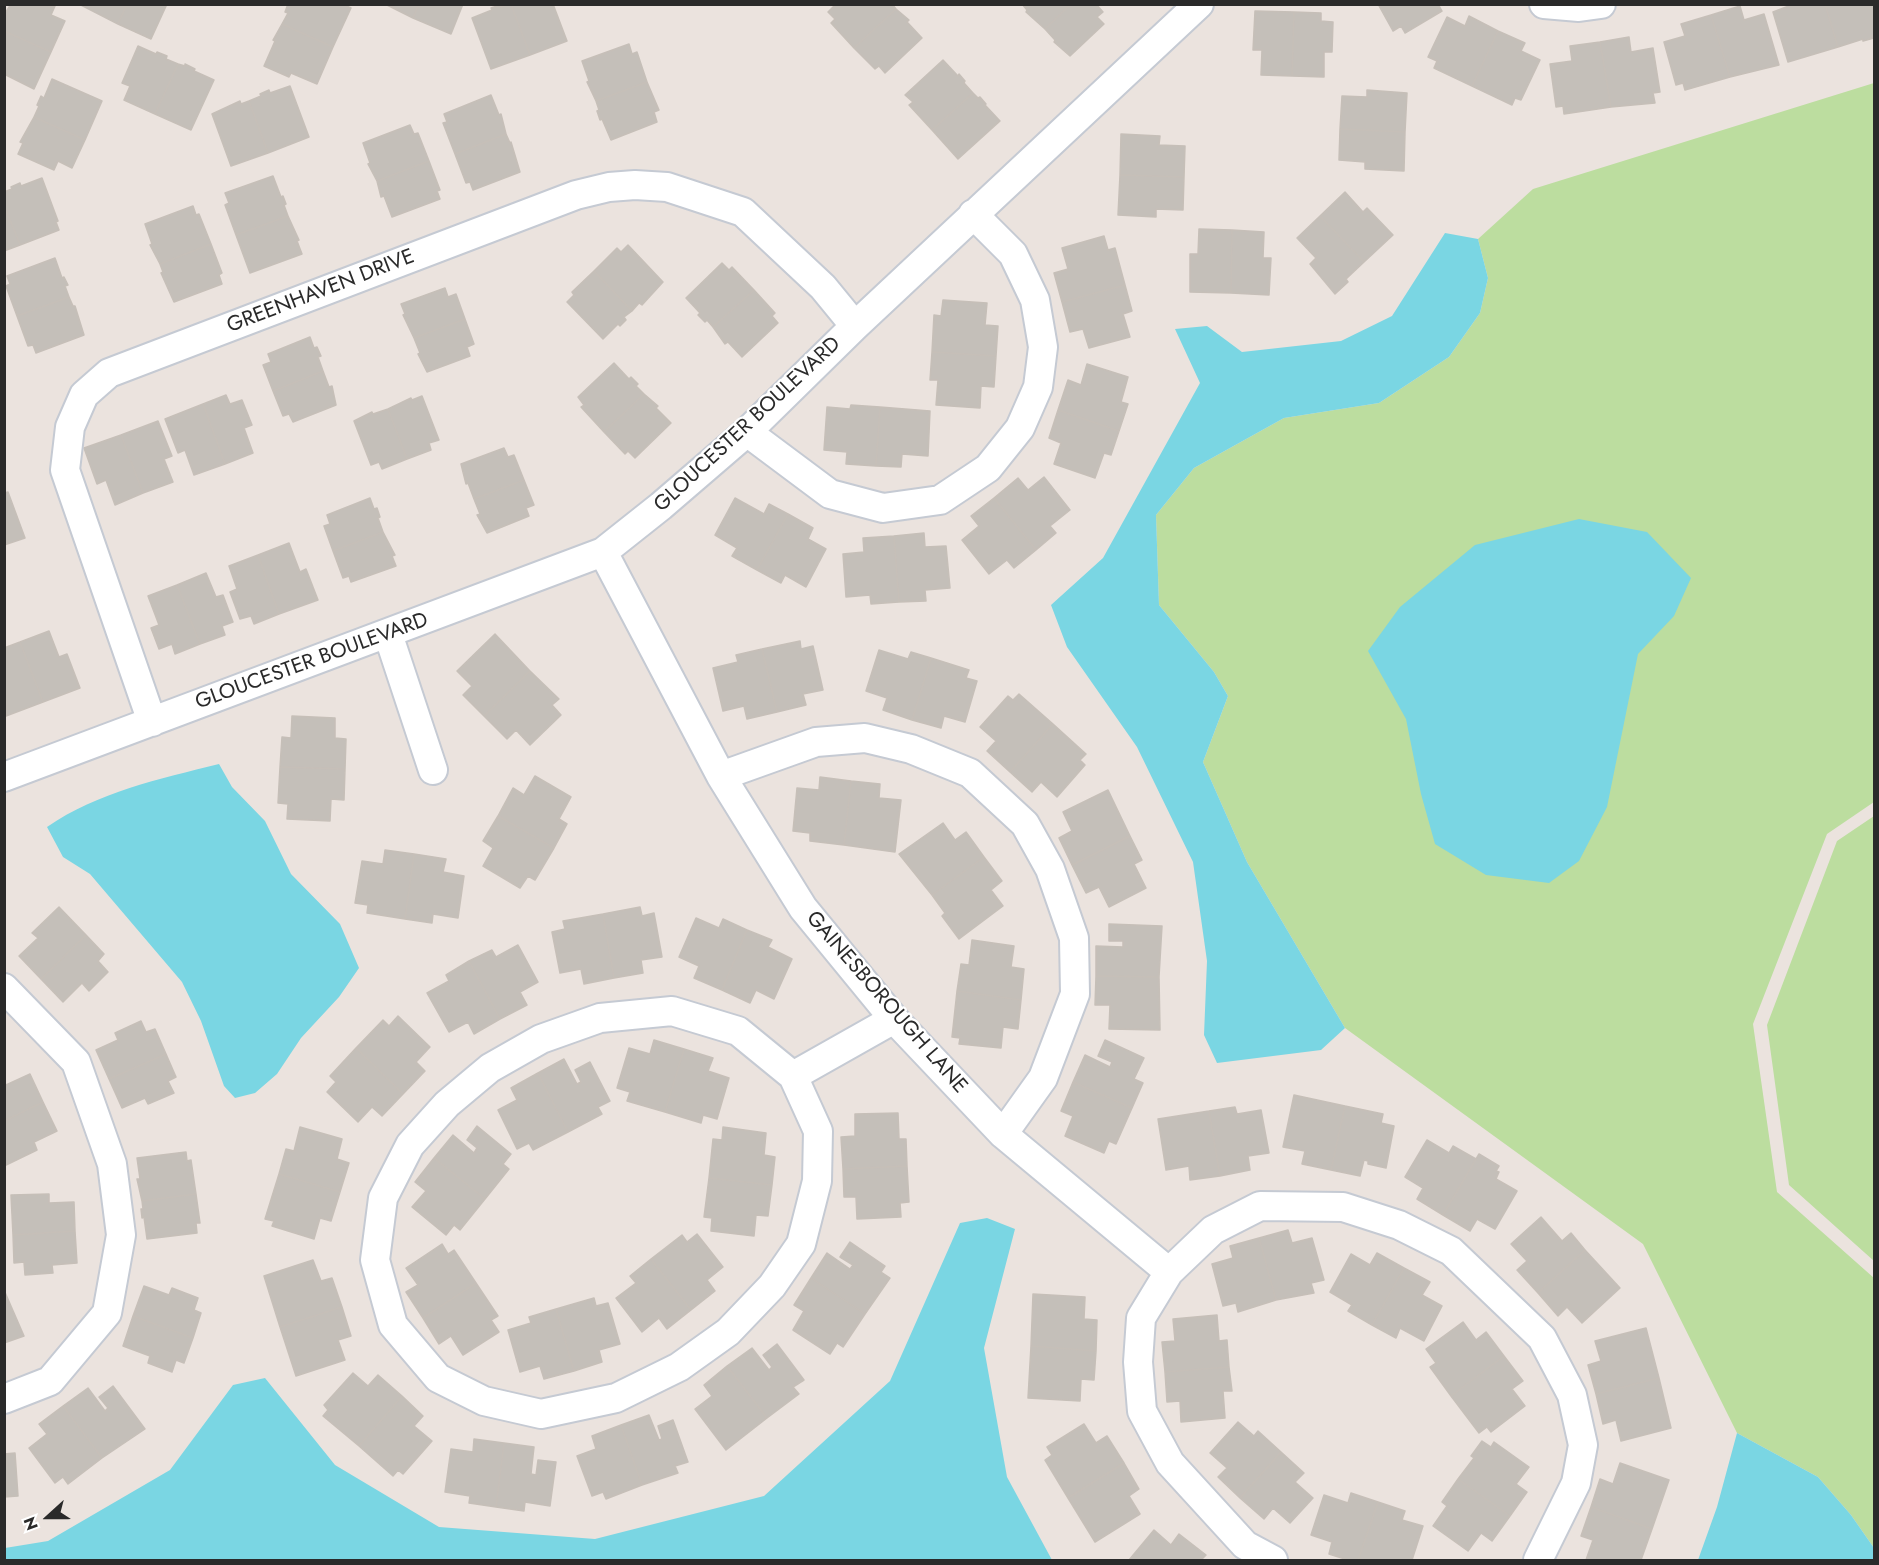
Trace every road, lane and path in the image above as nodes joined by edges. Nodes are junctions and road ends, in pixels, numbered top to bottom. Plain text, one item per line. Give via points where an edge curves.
1 (1544, 4) edge
2 (1601, 4) edge
3 (1187, 8) edge
4 (973, 214) junction
5 (855, 326) junction
6 (747, 432) junction
7 (603, 552) junction
8 (388, 634) junction
9 (152, 722) junction
10 (433, 770) dead end
11 (721, 776) junction
12 (4, 777) edge
13 (4, 988) edge
14 (894, 1019) junction
15 (793, 1076) junction
16 (1004, 1134) junction
17 (1169, 1272) junction
18 (4, 1399) edge
19 (1273, 1560) edge
20 (1538, 1560) edge

1 - 2 street
3 - 4 street, GLOUCESTER BOULEVARD
4 - 5 street, GLOUCESTER BOULEVARD
4 - 6 street via 1013,254 1035,300 1043,347 1038,387 1020,428 988,468 940,500 883,508 830,494
5 - 6 street, GLOUCESTER BOULEVARD
5 - 9 street, GREENHAVEN DRIVE via 823,288 743,212 668,187 635,185 576,195 109,373 84,395 70,427 65,470
6 - 7 street, GLOUCESTER BOULEVARD
7 - 8 street, GLOUCESTER BOULEVARD
7 - 11 street, GAINESBOROUGH LANE
8 - 9 street, GLOUCESTER BOULEVARD
8 - 10 street
9 - 12 street, GLOUCESTER BOULEVARD
11 - 14 street, GAINESBOROUGH LANE via 803,908
11 - 16 street via 816,742 865,738 911,748 970,773 1025,824 1050,869 1074,938 1075,993 1043,1078
13 - 18 street via 76,1062 112,1164 121,1235 107,1312 50,1382
14 - 15 street
14 - 16 street, GAINESBOROUGH LANE
15 - 15 street via 818,1131 817,1181 801,1244 771,1286 728,1332 679,1367 616,1398 541,1414 484,1401 438,1378 393,1325 375,1260 383,1198 410,1145 447,1104 490,1068 541,1039 600,1018 672,1011 738,1031
16 - 17 street, GAINESBOROUGH LANE
17 - 19 street via 1141,1318 1138,1362 1142,1411 1170,1463 1245,1545
17 - 20 street via 1213,1230 1260,1206 1342,1207 1398,1225 1451,1251 1542,1338 1572,1395 1583,1444 1576,1483

